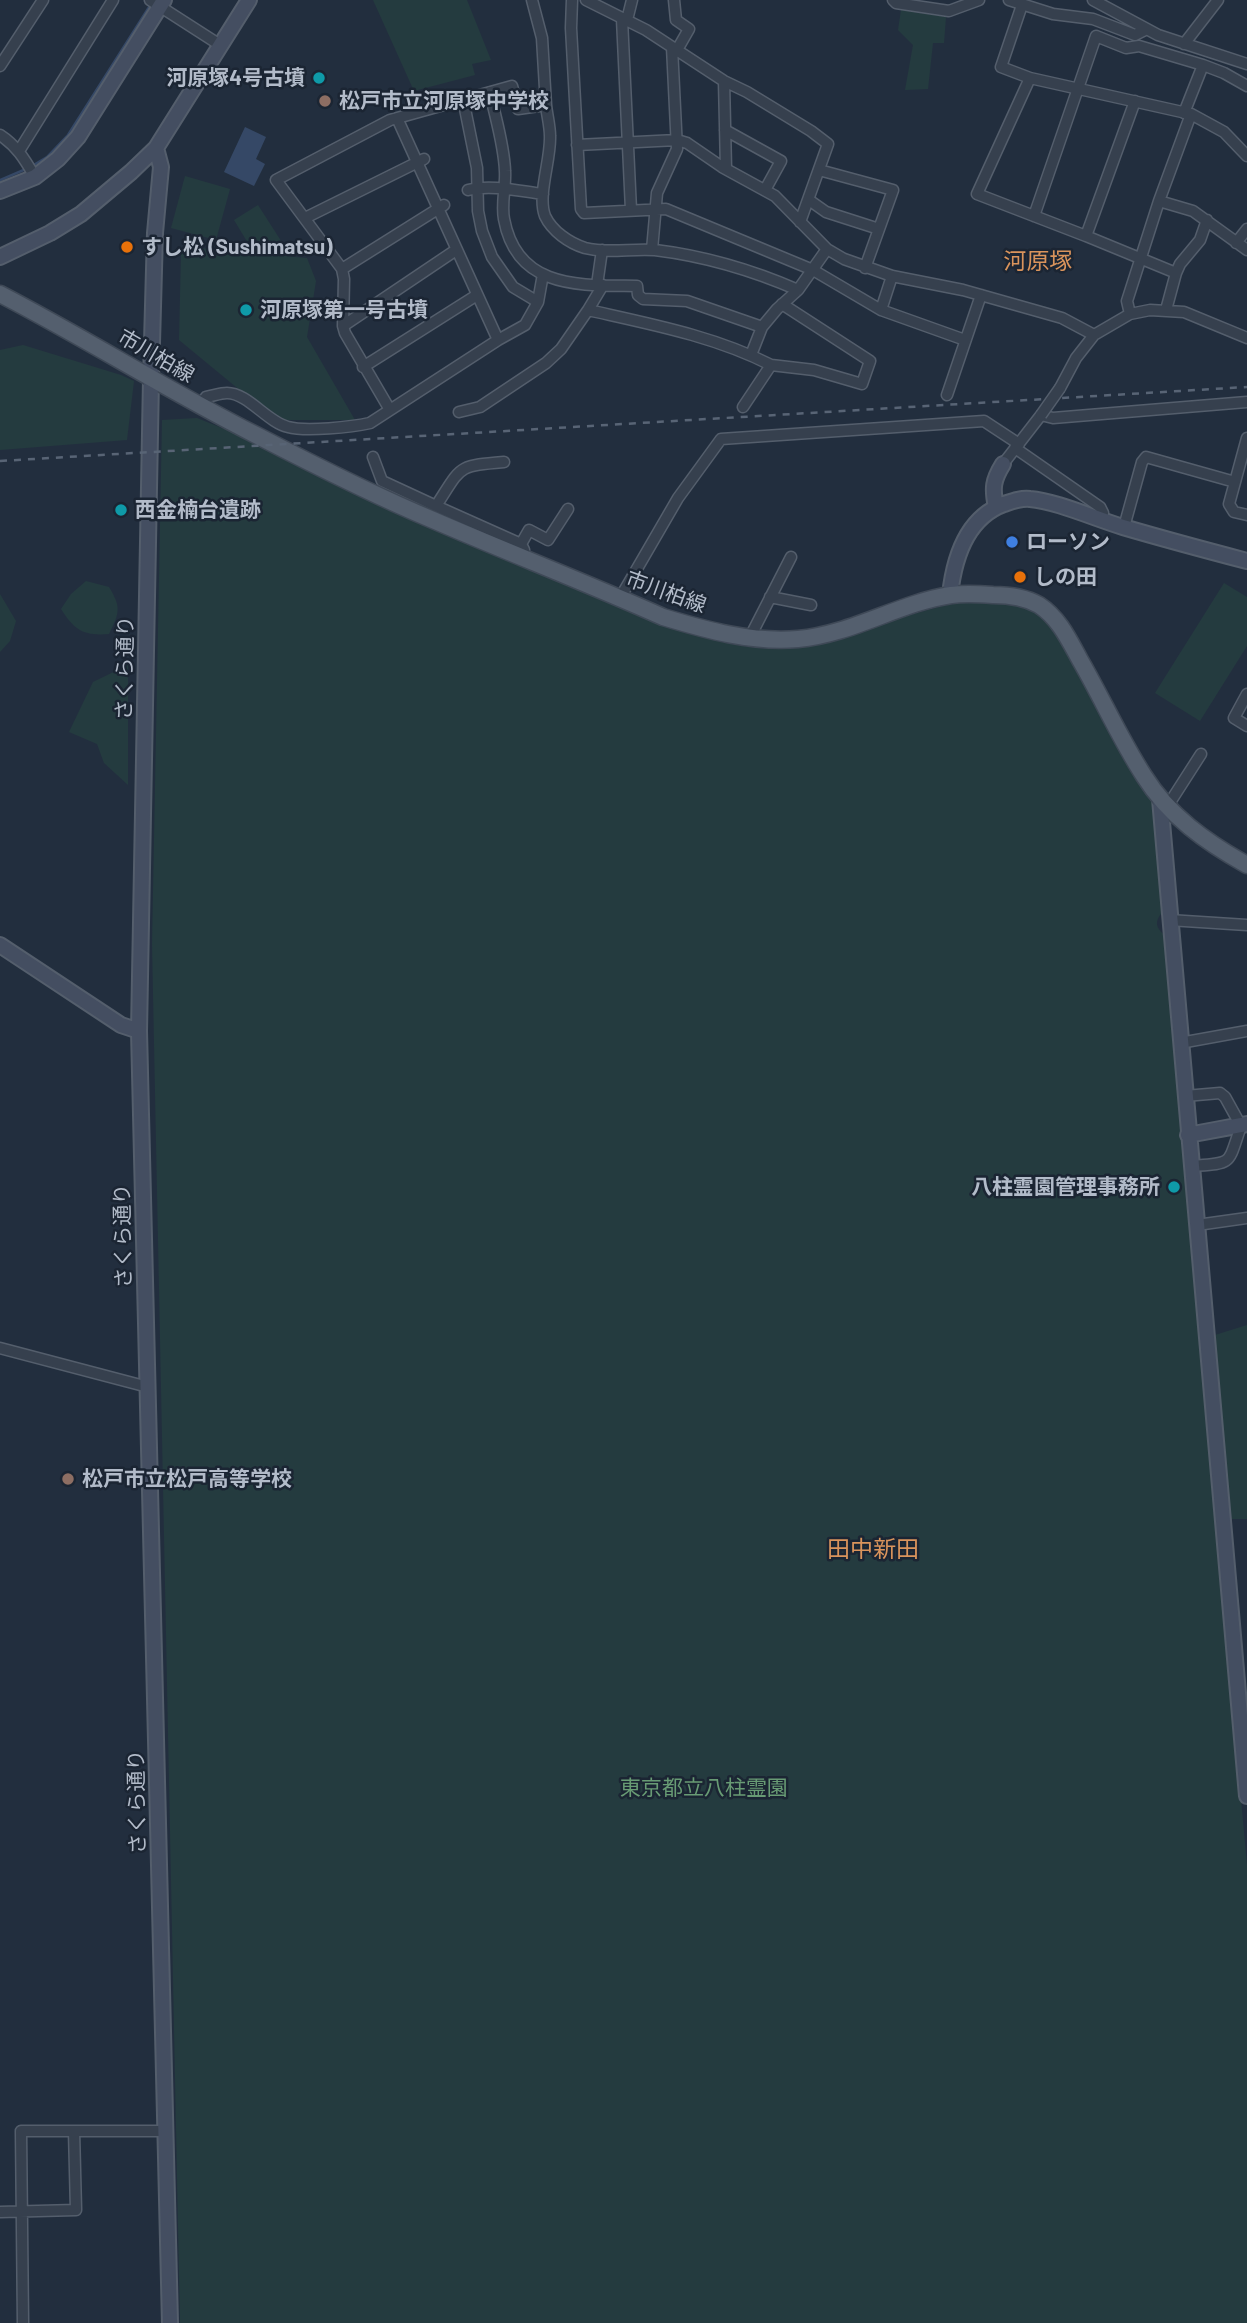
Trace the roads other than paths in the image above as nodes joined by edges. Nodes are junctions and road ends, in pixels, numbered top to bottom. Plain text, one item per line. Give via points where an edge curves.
1 (43, 0) edge
2 (113, 0) edge
3 (249, 0) edge
4 (532, 0) edge
5 (572, 0) edge
6 (588, 0) edge
7 (632, 0) edge
8 (674, 0) edge
9 (893, 0) edge
10 (979, 0) edge
11 (1009, 0) edge
12 (1093, 0) edge
13 (1218, 0) edge
14 (158, 3) edge
15 (1113, 4) edge
16 (1022, 5) junction
17 (624, 20) junction
18 (1147, 29) junction
19 (1184, 44) junction
20 (220, 45) junction
21 (674, 48) junction
22 (1247, 64) edge
23 (1203, 65) junction
24 (0, 66) edge
25 (1030, 78) junction
26 (724, 81) junction
27 (1247, 86) edge
28 (1079, 88) junction
29 (490, 92) junction
30 (463, 99) junction
31 (1135, 101) junction
32 (546, 105) junction
33 (1188, 113) junction
34 (397, 118) junction
35 (725, 130) junction
36 (0, 135) edge
37 (677, 140) junction
38 (628, 143) junction
39 (577, 145) junction
40 (156, 148) junction
41 (19, 151) junction
42 (1247, 156) edge
43 (420, 160) junction
44 (726, 169) junction
45 (32, 170) junction
46 (819, 170) junction
47 (472, 189) junction
48 (505, 189) junction
49 (765, 190) junction
50 (0, 191) edge
51 (543, 194) junction
52 (809, 200) junction
53 (1159, 201) junction
54 (440, 207) junction
55 (656, 209) junction
56 (631, 210) junction
57 (1034, 216) junction
58 (305, 218) junction
59 (1207, 220) junction
60 (800, 222) junction
61 (879, 229) junction
62 (1247, 229) edge
63 (1086, 236) junction
64 (1236, 243) junction
65 (827, 249) junction
66 (456, 250) junction
67 (602, 250) junction
68 (652, 250) junction
69 (1247, 250) edge
70 (0, 257) edge
71 (1141, 258) junction
72 (865, 268) junction
73 (342, 269) junction
74 (813, 270) junction
75 (1176, 273) junction
76 (543, 274) junction
77 (892, 276) junction
78 (600, 285) junction
79 (798, 290) junction
80 (0, 294) edge
81 (477, 295) junction
82 (981, 295) junction
83 (538, 302) junction
84 (782, 304) junction
85 (588, 310) junction
86 (881, 310) junction
87 (1167, 310) junction
88 (1130, 314) junction
89 (343, 326) junction
90 (762, 327) junction
91 (1094, 335) junction
92 (1247, 338) edge
93 (498, 340) junction
94 (965, 340) junction
95 (751, 355) junction
96 (771, 365) junction
97 (363, 367) junction
98 (150, 379) junction
99 (947, 396) dead end
100 (1247, 402) edge
101 (201, 406) junction
102 (743, 407) dead end
103 (390, 410) junction
104 (459, 412) dead end
105 (1041, 415) junction
106 (1247, 438) edge
107 (1017, 446) junction
108 (373, 457) dead end
109 (504, 462) dead end
110 (1003, 464) joint
111 (1235, 482) junction
112 (436, 506) junction
113 (996, 507) junction
114 (568, 509) dead end
115 (1247, 515) edge
116 (1101, 520) junction
117 (1124, 527) junction
118 (522, 550) junction
119 (791, 557) dead end
120 (1247, 561) edge
121 (1247, 570) edge
122 (950, 595) junction
123 (770, 597) junction
124 (620, 598) junction
125 (811, 605) dead end
126 (750, 637) junction
127 (1247, 694) edge
128 (1247, 726) edge
129 (1201, 754) dead end
130 (1163, 803) junction
131 (1247, 865) edge
132 (1169, 920) junction
133 (1247, 925) edge
134 (0, 945) edge
135 (139, 1031) junction
136 (1247, 1031) edge
137 (1180, 1043) junction
138 (1185, 1096) junction
139 (1244, 1125) edge
140 (1188, 1135) junction
141 (1191, 1166) junction
142 (1247, 1218) edge
143 (1197, 1225) junction
144 (0, 1348) edge
145 (148, 1387) junction
146 (1242, 1684) edge
147 (1247, 1796) edge
148 (74, 2131) junction
149 (166, 2131) junction
150 (21, 2211) junction
151 (0, 2212) edge
152 (23, 2323) edge
153 (170, 2323) edge

1 - 24 street
2 - 41 street
3 - 20 street
4 - 32 street via 542,38
5 - 39 street
6 - 17 street
7 - 17 street
8 - 21 street via 676,20 689,29
9 - 10 street via 949,11
11 - 16 street
12 - 15 street
13 - 19 street
14 - 20 street
14 - 45 street via 78,137 58,159
15 - 18 street
16 - 18 street via 1093,19 1135,35
16 - 25 street via 1001,67
17 - 21 street
17 - 38 street
18 - 19 street
19 - 22 street
20 - 40 street
21 - 26 street
21 - 37 street
23 - 27 street
23 - 28 street via 1139,47 1126,48 1096,36
23 - 33 street
25 - 28 street
25 - 57 street via 976,194
26 - 35 street
26 - 46 street via 828,144
28 - 31 street
28 - 57 street
29 - 30 street
29 - 32 street via 512,86 518,109
29 - 48 street via 504,158
30 - 34 street
30 - 47 street via 469,146 477,167
31 - 33 street
31 - 63 street
32 - 51 street via 551,135
33 - 42 street via 1224,132
33 - 53 street
34 - 43 street
34 - 58 street via 276,180
35 - 44 street
35 - 49 street via 781,161
36 - 41 street
37 - 38 street
37 - 44 street
37 - 55 street via 657,193
38 - 39 street
38 - 56 street
39 - 56 street via 584,213
40 - 70 street via 80,214
40 - 98 street, さくら通り via 161,167
41 - 45 street
43 - 54 street
43 - 58 street
44 - 49 street
45 - 50 street
46 - 52 street
46 - 61 street via 893,190
47 - 48 street
47 - 83 street via 492,257 513,287
48 - 51 street
48 - 76 street via 503,218 514,249
49 - 60 street
51 - 67 street via 544,214 554,230 586,248
52 - 60 street
52 - 61 street via 826,212
53 - 59 street
53 - 71 street
54 - 66 street
54 - 73 street
55 - 56 street
55 - 68 street
55 - 74 street via 666,209
57 - 63 street
58 - 73 street
59 - 64 street
59 - 75 street via 1200,240
60 - 65 street
61 - 72 street
62 - 64 street
63 - 71 street
64 - 69 street
65 - 72 street
65 - 74 street
66 - 81 street
66 - 89 street
67 - 68 street
67 - 78 street
68 - 79 street via 700,257 762,274
71 - 75 street
71 - 88 street via 1127,301
72 - 77 street
73 - 89 street
74 - 79 street
74 - 86 street
75 - 87 street
76 - 78 street via 560,282
76 - 83 street
77 - 82 street
77 - 86 street
78 - 85 street
78 - 90 street via 637,286 643,299 687,301
79 - 84 street
80 - 98 main road, 市川柏線
81 - 93 street
81 - 97 street
82 - 91 street via 1062,318
82 - 94 street
83 - 93 street via 525,325
84 - 90 street
84 - 96 street via 870,362 862,384 814,370
85 - 95 street
85 - 104 street via 546,363 480,407
86 - 94 street
87 - 88 street
87 - 92 street via 1184,312
88 - 91 street
89 - 97 street
90 - 95 street
91 - 105 street, bridge
93 - 103 street
94 - 99 street
95 - 96 street
96 - 102 street
97 - 103 street
98 - 101 main road, 市川柏線
98 - 135 street, さくら通り
100 - 105 street via 1053,418
101 - 103 street via 206,397 231,393 271,419 299,429 357,426
101 - 118 main road, 市川柏線 via 407,509
105 - 107 street
106 - 111 street
107 - 110 street
107 - 116 street via 1100,507
107 - 124 street via 984,421 721,439 678,498
108 - 112 street via 382,481
109 - 112 street via 460,469
110 - 113 street via 992,486
111 - 115 street via 1229,504 1234,512
111 - 117 street via 1146,457
112 - 118 street
113 - 116 street via 1027,499
113 - 121 street via 1038,507
113 - 122 street via 969,531
114 - 118 street via 548,540 529,530
116 - 117 street
117 - 120 street
118 - 124 main road, 市川柏線
119 - 123 street
122 - 126 main road, 市川柏線 via 834,633 799,639
122 - 130 main road, 市川柏線 via 1024,598 1056,619
123 - 125 street
123 - 126 street
124 - 126 main road, 市川柏線 via 699,628
127 - 128 street via 1234,719
129 - 130 street
130 - 131 main road, 市川柏線 via 1207,840
130 - 132 street
132 - 133 street
132 - 137 street
134 - 135 street via 121,1025
135 - 145 street, さくら通り
136 - 137 street
137 - 138 street
138 - 139 street via 1220,1093
138 - 140 street
139 - 140 street
139 - 141 street via 1224,1164
140 - 141 street
141 - 143 street
142 - 143 street
143 - 146 street
144 - 145 street
145 - 149 street, さくら通り
146 - 147 street
148 - 149 street
148 - 150 street via 21,2131
148 - 150 street via 76,2210
149 - 153 street, さくら通り
150 - 151 street
150 - 152 street

